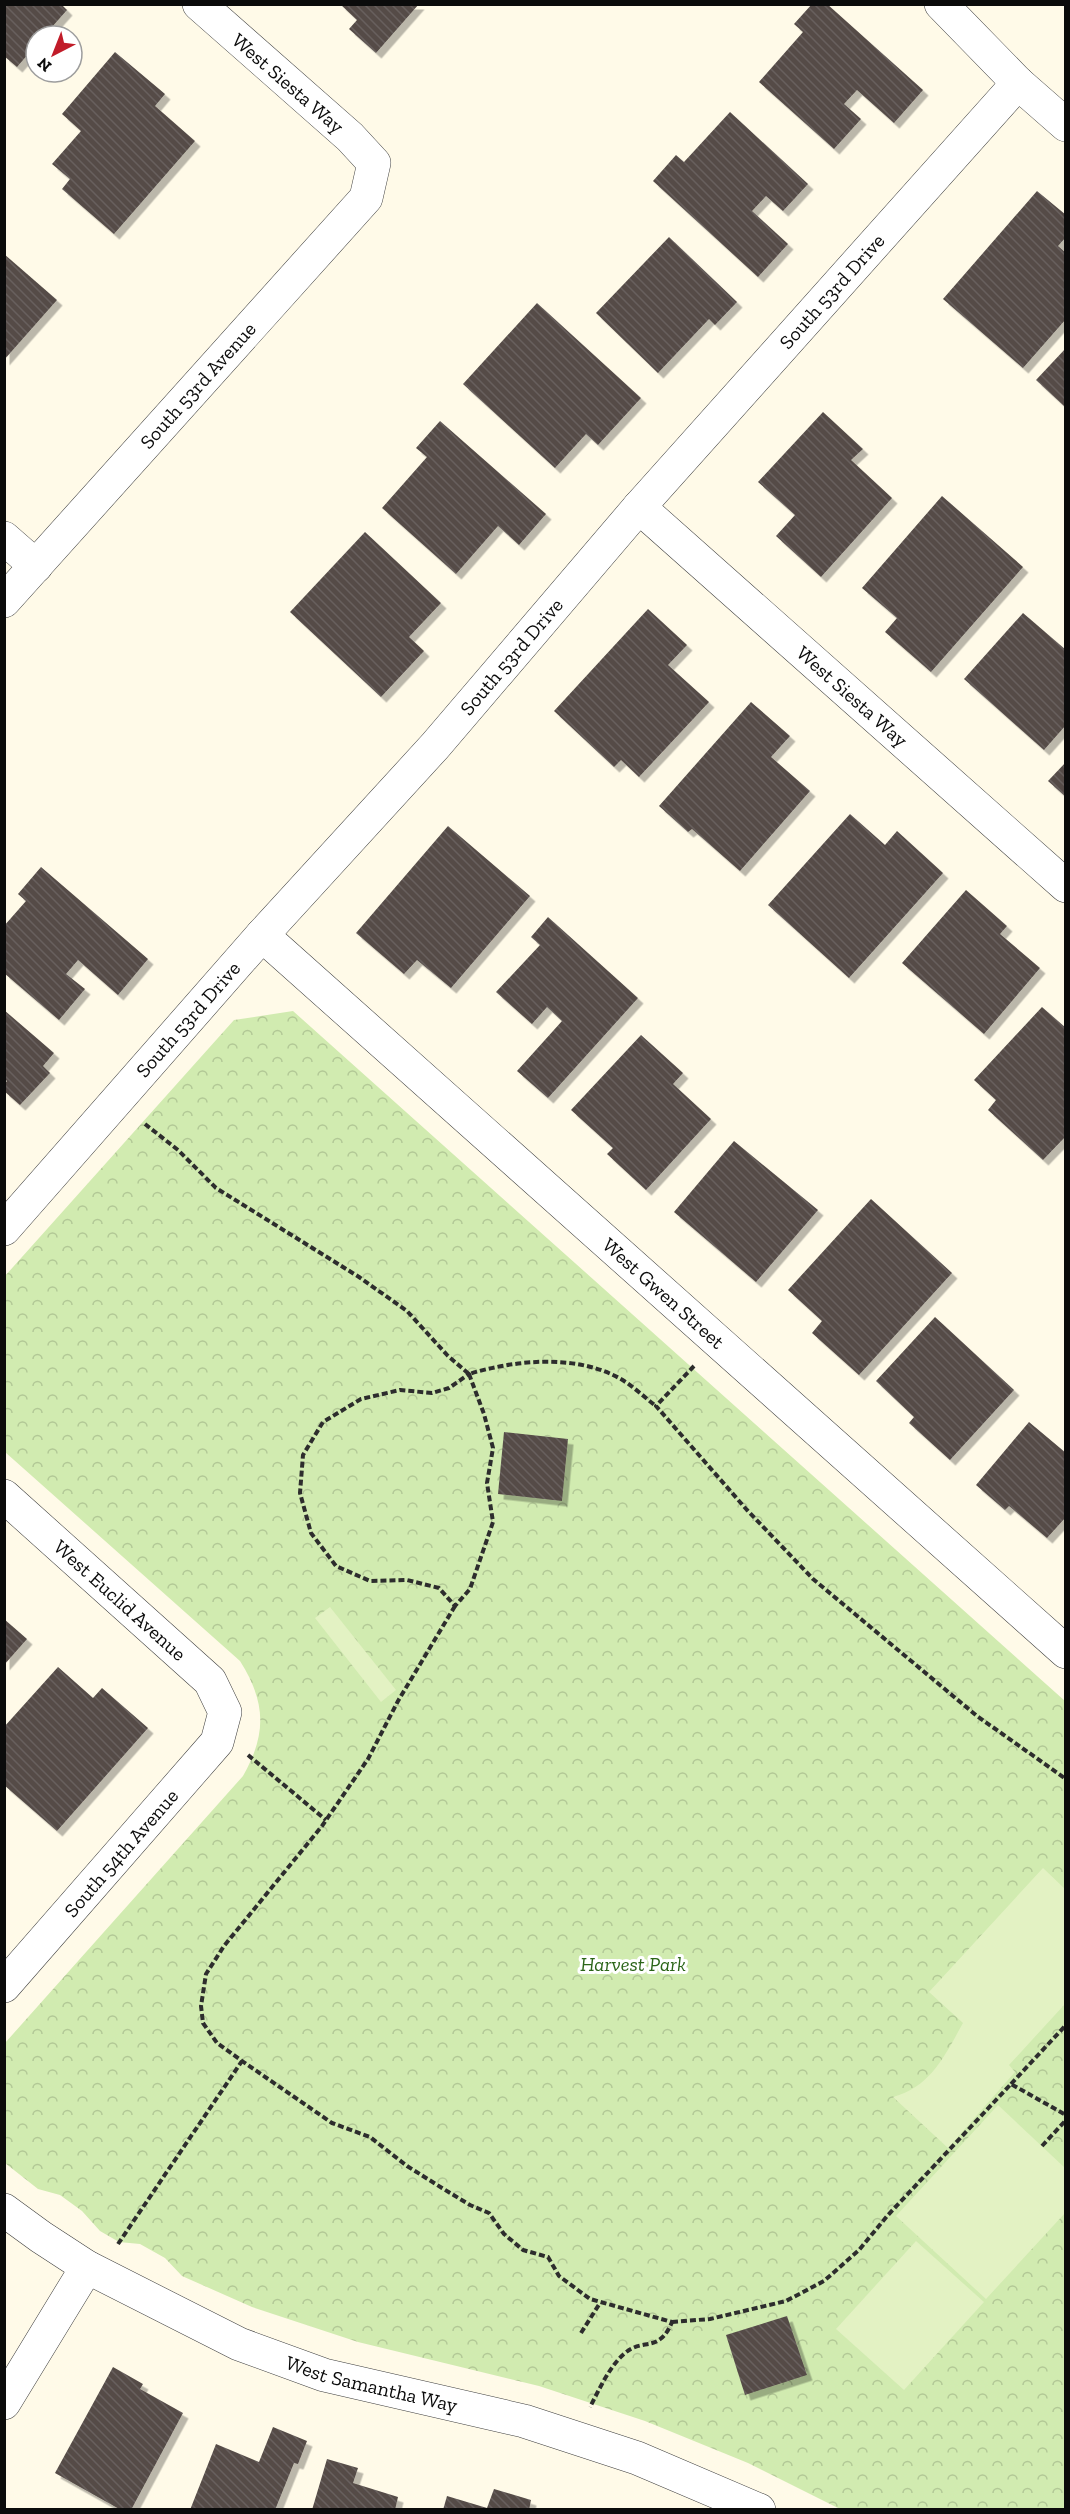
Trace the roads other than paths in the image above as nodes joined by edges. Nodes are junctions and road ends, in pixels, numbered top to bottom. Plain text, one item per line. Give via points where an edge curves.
1 (199, 4) edge
2 (941, 4) edge
3 (1018, 83) junction
4 (1065, 125) edge
5 (374, 163) joint
6 (639, 507) junction
7 (4, 538) edge
8 (36, 566) junction
9 (4, 601) edge
10 (1065, 886) edge
11 (262, 935) junction
12 (4, 1229) edge
13 (4, 1497) edge
14 (1065, 1653) edge
15 (225, 1712) joint
16 (4, 1986) edge
17 (4, 2210) edge
18 (87, 2267) junction
19 (4, 2403) edge
20 (759, 2510) edge

1 - 5 street, West Siesta Way via 350,137
2 - 3 street
3 - 4 street
3 - 6 street, South 53rd Drive
5 - 8 street, South 53rd Avenue via 366,198
6 - 10 street, West Siesta Way
6 - 11 street, South 53rd Drive via 435,746
7 - 8 street
8 - 9 street, South 53rd Avenue
11 - 12 street, South 53rd Drive
11 - 14 street, West Gwen Street
13 - 15 street, West Euclid Avenue via 210,1680
15 - 16 street, South 54th Avenue via 217,1742
17 - 18 street, West Samantha Way
18 - 19 street
18 - 20 street, West Samantha Way via 239,2344 324,2375 524,2421 637,2458

